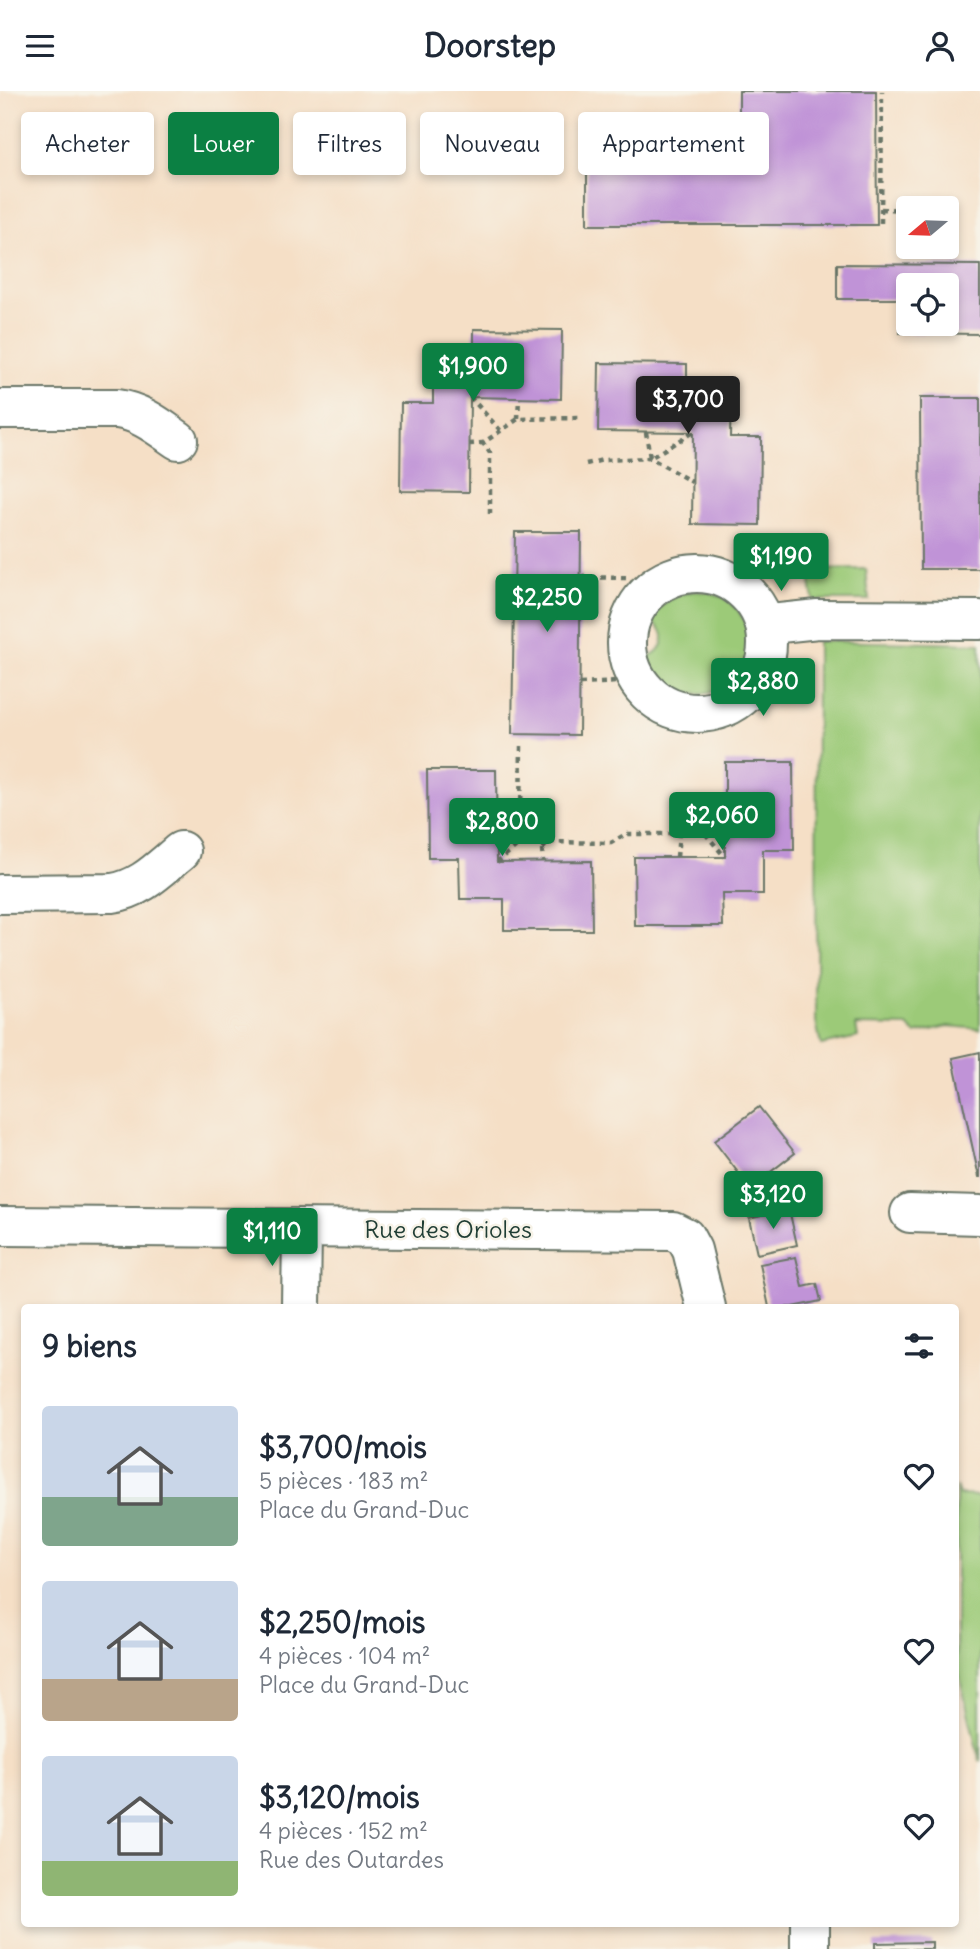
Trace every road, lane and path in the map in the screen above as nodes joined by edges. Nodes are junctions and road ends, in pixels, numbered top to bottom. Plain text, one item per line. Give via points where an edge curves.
1 (881, 91) edge
2 (881, 209) junction
3 (896, 209) edge
4 (881, 223) dead end
5 (470, 397) dead end
6 (519, 398) dead end
7 (0, 409) edge
8 (582, 418) dead end
9 (518, 419) junction
10 (501, 431) junction
11 (646, 432) dead end
12 (693, 432) dead end
13 (178, 440) dead end
14 (483, 443) junction
15 (469, 444) dead end
16 (650, 458) junction
17 (586, 464) dead end
18 (692, 482) dead end
19 (489, 514) dead end
20 (581, 577) dead end
21 (646, 595) junction
22 (980, 620) edge
23 (766, 628) junction
24 (634, 674) junction
25 (580, 684) dead end
26 (521, 746) dead end
27 (725, 810) dead end
28 (496, 813) dead end
29 (520, 814) junction
30 (699, 826) junction
31 (532, 833) junction
32 (679, 834) junction
33 (542, 849) junction
34 (181, 851) dead end
35 (677, 857) dead end
36 (725, 857) dead end
37 (543, 861) dead end
38 (497, 862) dead end
39 (0, 894) edge
40 (910, 1213) dead end
41 (980, 1215) edge
42 (0, 1226) edge
43 (302, 1229) junction
44 (301, 1304) edge
45 (705, 1304) edge
46 (810, 1927) edge
47 (810, 1949) edge

1 - 2 path
2 - 3 path
2 - 4 path
5 - 10 path
6 - 9 path
7 - 13 street via 128,410
8 - 9 path
9 - 10 path
10 - 14 path
11 - 16 path
12 - 16 path
14 - 15 path
14 - 19 path via 490,453
16 - 17 path
16 - 18 path
20 - 21 path via 626,577
21 - 23 street via 680,575 718,576 749,596
21 - 24 street via 628,626 627,650
22 - 23 street via 818,619
23 - 24 street via 765,661 756,682 739,700 716,711 691,714 666,707 646,692
24 - 25 path via 617,682
26 - 29 path
27 - 30 path via 716,809
28 - 29 path
29 - 31 path
30 - 32 path
30 - 36 path
31 - 33 path
31 - 38 path
32 - 33 path via 626,834 611,843 549,842
32 - 35 path
33 - 37 path
34 - 39 street via 144,882 122,892
40 - 41 street
42 - 43 street, Rue des Orioles
43 - 44 street
43 - 45 street, Rue des Orioles via 673,1231 685,1237
46 - 47 street

